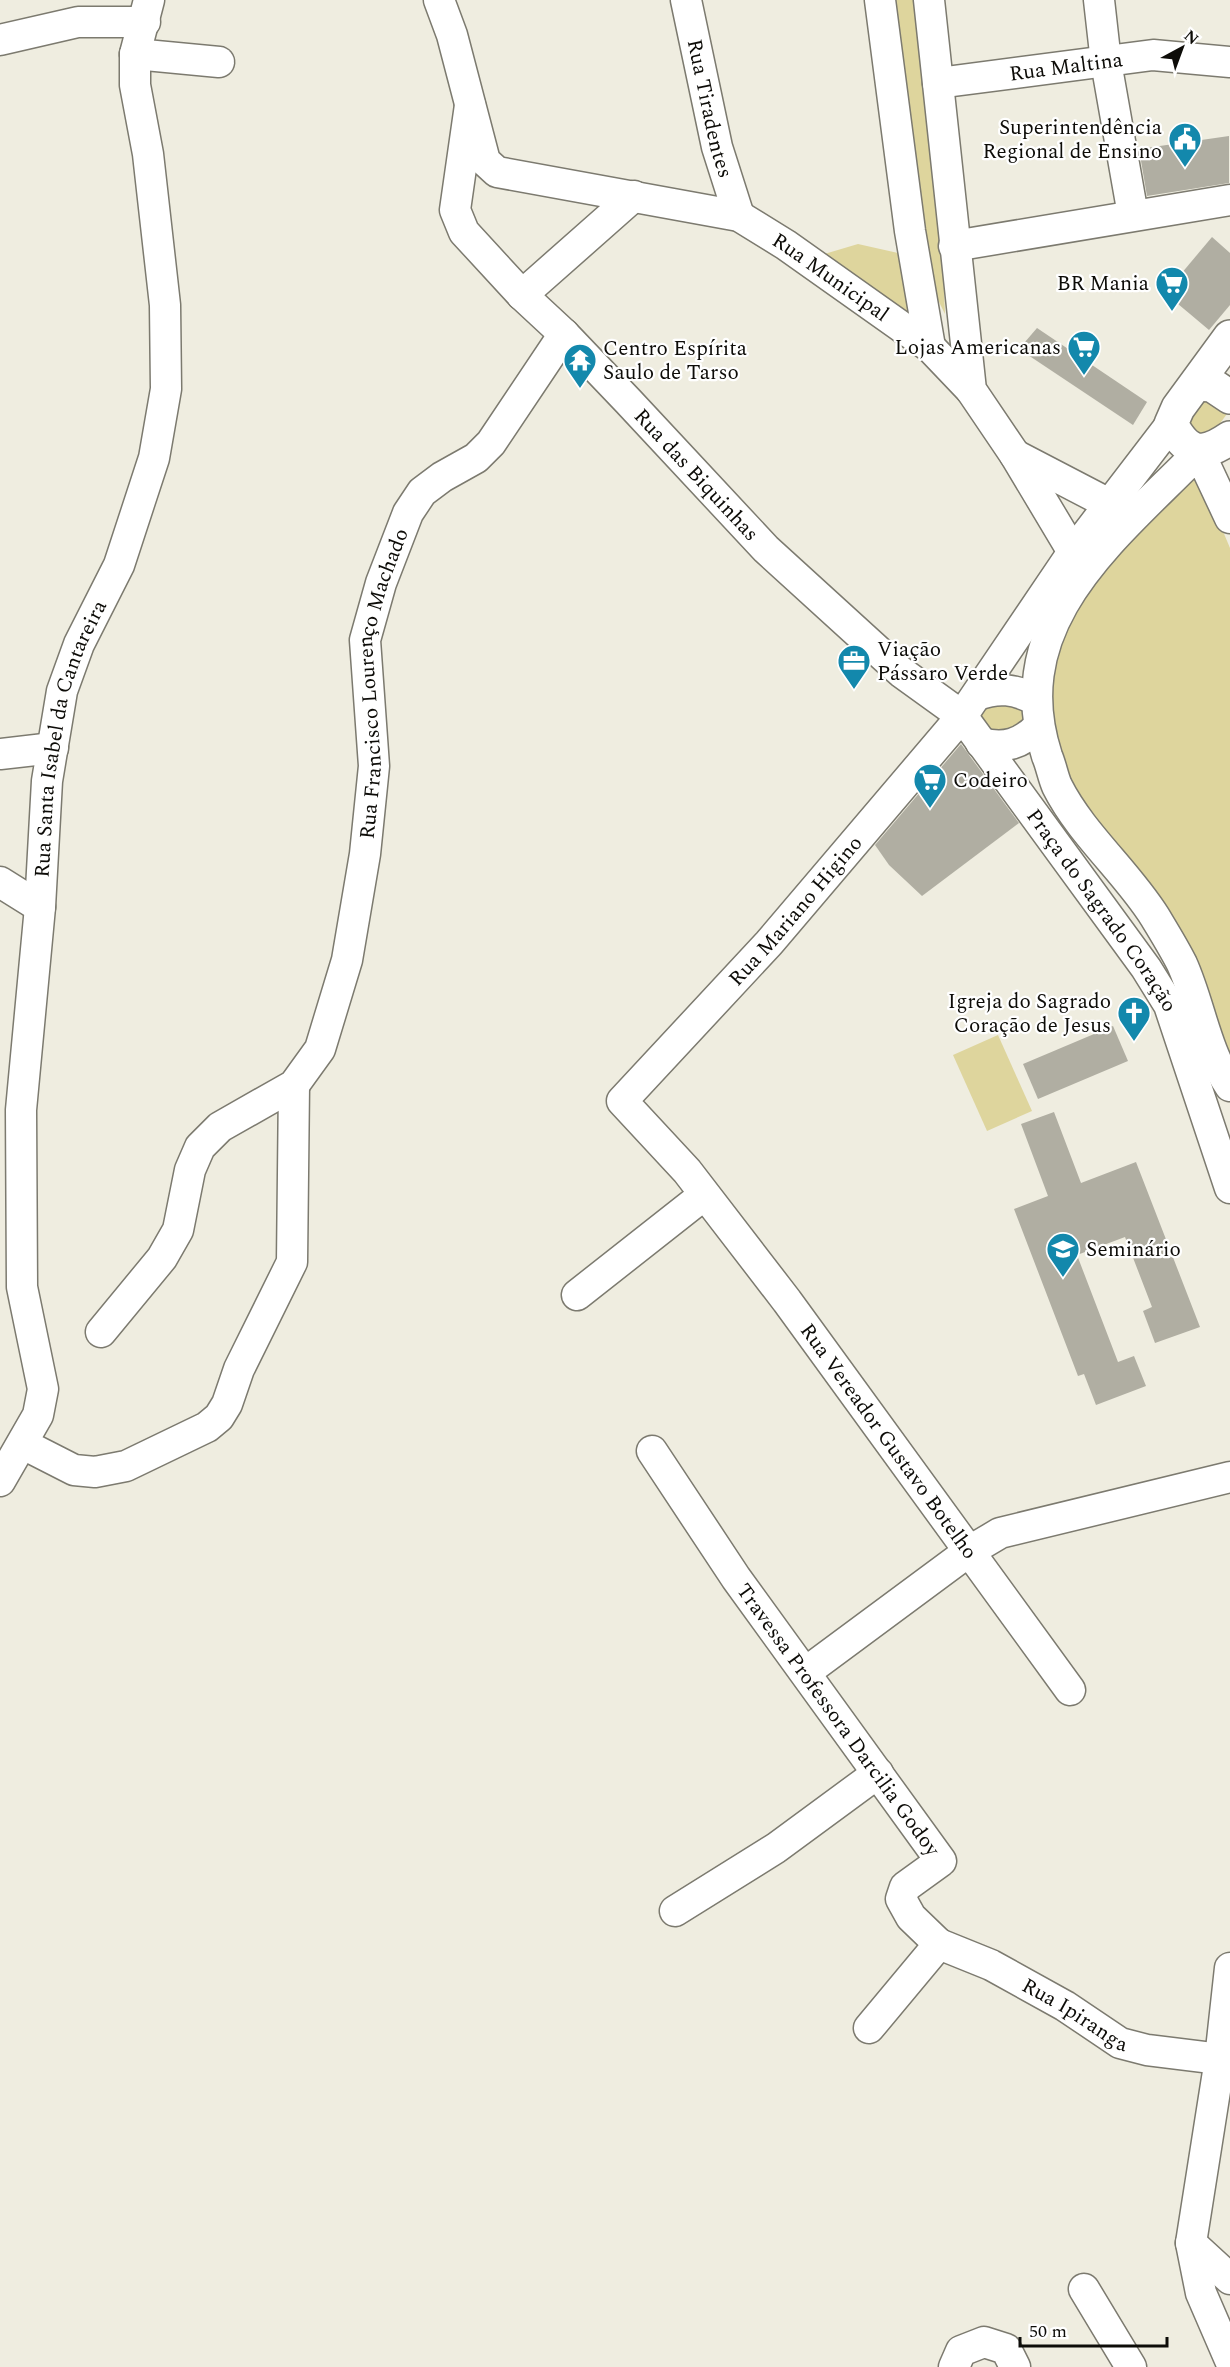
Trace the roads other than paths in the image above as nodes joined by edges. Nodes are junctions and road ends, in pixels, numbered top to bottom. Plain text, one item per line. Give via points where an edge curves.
1 (439, 0) edge
2 (686, 0) edge
3 (879, 0) edge
4 (929, 0) edge
5 (1099, 0) edge
6 (147, 11) edge
7 (0, 40) edge
8 (135, 54) junction
9 (219, 62) dead end
10 (1106, 62) junction
11 (1230, 62) edge
12 (938, 83) junction
13 (470, 105) junction
14 (634, 196) junction
15 (1230, 200) edge
16 (1133, 215) junction
17 (739, 216) junction
18 (954, 246) junction
19 (522, 295) junction
20 (564, 334) junction
21 (1230, 337) edge
22 (930, 347) junction
23 (1197, 384) junction
24 (971, 390) junction
25 (1230, 396) edge
26 (1171, 424) junction
27 (1230, 438) edge
28 (1199, 452) junction
29 (1015, 455) junction
30 (1111, 505) junction
31 (1230, 518) edge
32 (1073, 552) junction
33 (970, 706) junction
34 (1037, 714) junction
35 (981, 743) junction
36 (53, 748) junction
37 (0, 754) edge
38 (0, 882) edge
39 (40, 907) junction
40 (294, 1085) junction
41 (1230, 1086) edge
42 (622, 1101) joint
43 (1223, 1137) edge
44 (1230, 1188) edge
45 (704, 1195) junction
46 (577, 1295) dead end
47 (101, 1332) dead end
48 (23, 1444) junction
49 (652, 1451) dead end
50 (1230, 1477) edge
51 (0, 1481) edge
52 (968, 1552) junction
53 (806, 1672) junction
54 (1070, 1690) dead end
55 (878, 1773) junction
56 (675, 1911) dead end
57 (939, 1944) junction
58 (1230, 1968) edge
59 (869, 2028) dead end
60 (1222, 2078) edge
61 (1191, 2243) junction
62 (1230, 2279) edge
63 (1084, 2289) dead end
64 (1010, 2358) edge
65 (1230, 2360) edge
66 (954, 2367) edge
67 (1131, 2367) edge

1 - 13 street
2 - 17 street, Rua Tiradentes via 717,147
3 - 22 street
4 - 12 street
5 - 10 street
6 - 7 street
6 - 8 street, Rua Santa Isabel da Cantareira
8 - 9 street
8 - 36 street, Rua Santa Isabel da Cantareira via 135,85 148,154 165,305 166,389 154,458 119,565 79,644 62,692
10 - 11 street, Rua Maltina via 1153,55
10 - 12 street, Rua Maltina
10 - 16 street
12 - 18 street
13 - 14 street via 485,161 494,170
13 - 19 street, Rua das Biquinhas via 455,210 464,232
14 - 17 street
14 - 19 street
15 - 16 street
16 - 18 street
17 - 22 street, Rua Municipal
18 - 24 street
19 - 20 street, Rua das Biquinhas
20 - 33 street, Rua das Biquinhas via 766,549 901,672
20 - 40 street, Rua Francisco Lourenço Machado via 491,443 476,458 422,492 408,513 381,583 365,640 374,766 348,960 320,1049
21 - 23 main road
22 - 24 street, Rua Municipal
23 - 25 main road via 1212,385
23 - 26 main road
24 - 29 street, Rua Municipal
26 - 28 main road via 1187,446
26 - 30 street
27 - 28 main road via 1214,449
28 - 31 street
28 - 34 street, Praça do Sagrado Coração via 1090,565 1059,609 1041,651
29 - 30 street
29 - 32 street, Rua Municipal
30 - 32 street
32 - 33 street
33 - 34 street via 1005,688
33 - 35 street, Praça do Sagrado Coração
33 - 42 street, Rua Mariano Higino via 769,943
34 - 35 street via 1026,739 997,747
34 - 41 street, Praça do Sagrado Coração via 1058,786 1106,856 1154,915 1182,964 1215,1059
35 - 43 street, Praça do Sagrado Coração via 1169,1005
36 - 37 street
36 - 39 street, Rua Santa Isabel da Cantareira via 47,781
38 - 39 street
39 - 48 street, Rua Santa Isabel da Cantareira via 21,1110 22,1287 43,1389 38,1415
40 - 47 street, Rua Francisco Lourenço Machado via 220,1128 200,1147 190,1170 178,1230 162,1258
40 - 48 street via 292,1262 219,1417 207,1427 126,1466 95,1472 74,1470
42 - 45 street, Rua Vereador Gustavo Botelho
43 - 44 street, Praça do Sagrado Coração
45 - 46 street
45 - 52 street, Rua Vereador Gustavo Botelho via 787,1301
48 - 51 street, Rua Santa Isabel da Cantareira
49 - 53 street, Travessa Professora Darcilia Godoy via 736,1578
50 - 52 street via 1000,1533
52 - 53 street
52 - 54 street, Rua Vereador Gustavo Botelho
53 - 55 street, Travessa Professora Darcilia Godoy
55 - 56 street via 776,1848
55 - 57 street, Travessa Professora Darcilia Godoy via 941,1861 905,1887 901,1899 911,1917
57 - 59 street
57 - 60 street, Rua Ipiranga via 990,1965 1065,2006 1120,2043
58 - 60 street
60 - 61 street
61 - 62 street
61 - 65 street via 1201,2293
63 - 67 street
64 - 66 street via 984,2342 961,2351

